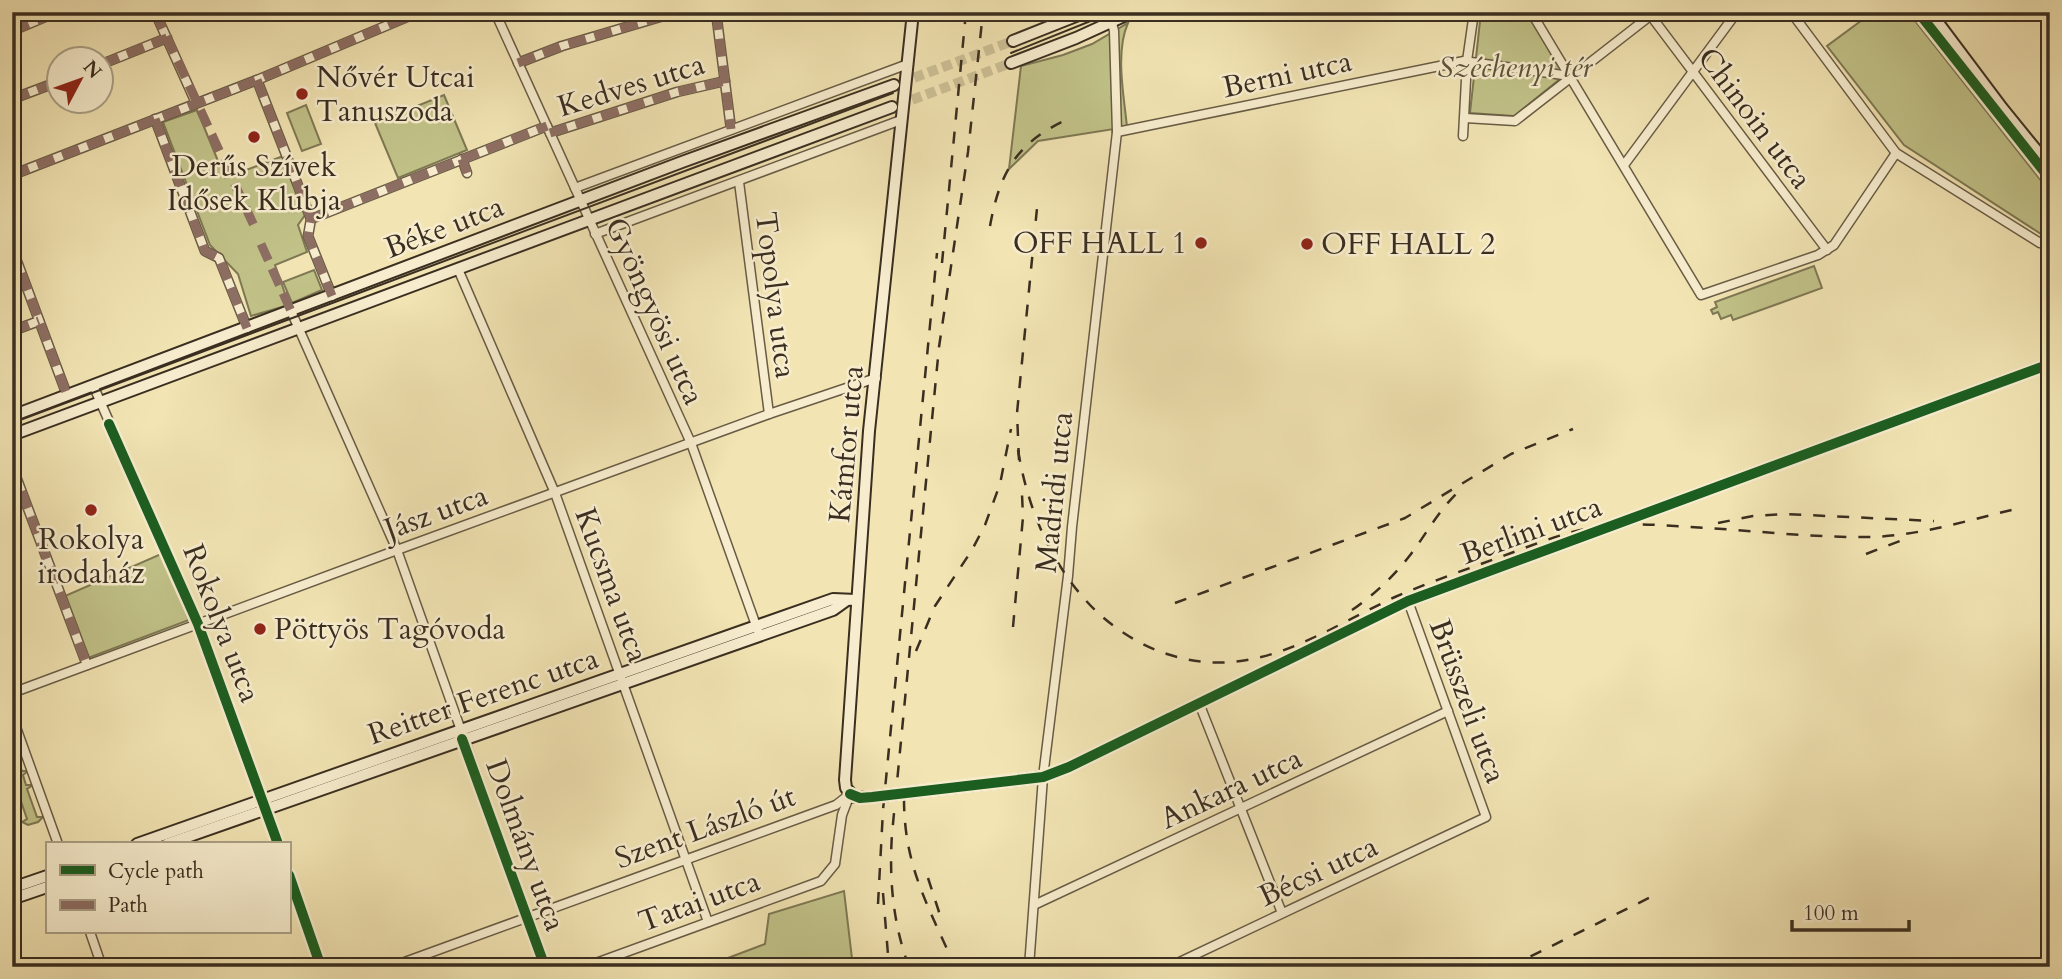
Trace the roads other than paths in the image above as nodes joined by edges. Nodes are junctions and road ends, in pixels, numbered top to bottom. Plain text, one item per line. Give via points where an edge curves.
1 (57, 12) edge
2 (155, 12) edge
3 (419, 12) edge
4 (495, 12) edge
5 (677, 12) edge
6 (716, 12) edge
7 (913, 12) edge
8 (1086, 12) edge
9 (1133, 12) edge
10 (1474, 12) edge
11 (1531, 12) edge
12 (1737, 12) edge
13 (1791, 12) edge
14 (1918, 12) edge
15 (1651, 13) edge
16 (1931, 16) edge
17 (1111, 23) junction
18 (12, 31) edge
19 (167, 38) junction
20 (1013, 41) tunnel mouth
21 (116, 58) edge
22 (1467, 61) junction
23 (1011, 63) tunnel mouth
24 (518, 64) junction
25 (908, 64) junction
26 (1693, 74) junction
27 (1570, 76) junction
28 (257, 80) junction
29 (725, 81) junction
30 (894, 85) tunnel mouth
31 (46, 86) edge
32 (12, 99) edge
33 (196, 103) junction
34 (892, 107) tunnel mouth
35 (1465, 118) junction
36 (155, 119) junction
37 (901, 120) junction
38 (731, 129) junction
39 (548, 130) junction
40 (1117, 132) junction
41 (1463, 136) dead end
42 (1896, 153) junction
43 (462, 159) junction
44 (1624, 165) junction
45 (2050, 166) edge
46 (467, 173) dead end
47 (12, 175) edge
48 (2050, 179) edge
49 (738, 182) junction
50 (575, 188) junction
51 (581, 201) junction
52 (311, 219) junction
53 (589, 220) junction
54 (595, 234) junction
55 (2050, 236) edge
56 (12, 248) edge
57 (1827, 250) junction
58 (458, 269) junction
59 (332, 296) junction
60 (291, 311) junction
61 (39, 321) junction
62 (247, 328) junction
63 (298, 328) junction
64 (12, 331) edge
65 (2050, 364) edge
66 (876, 378) junction
67 (93, 385) junction
68 (66, 395) junction
69 (100, 403) junction
70 (769, 414) junction
71 (12, 416) edge
72 (12, 435) edge
73 (691, 443) junction
74 (12, 466) edge
75 (555, 494) junction
76 (397, 550) junction
77 (851, 600) junction
78 (1408, 601) junction
79 (198, 624) junction
80 (757, 630) junction
81 (87, 665) junction
82 (621, 678) junction
83 (12, 693) edge
84 (1199, 703) junction
85 (1448, 711) junction
86 (12, 716) edge
87 (461, 734) junction
88 (1043, 777) junction
89 (850, 794) junction
90 (264, 804) junction
91 (1241, 808) junction
92 (1486, 817) joint
93 (57, 842) edge
94 (143, 842) edge
95 (172, 842) edge
96 (277, 842) edge
97 (686, 861) junction
98 (46, 876) edge
99 (827, 876) joint
100 (290, 878) edge
101 (46, 887) edge
102 (12, 888) edge
103 (12, 899) edge
104 (1034, 905) junction
105 (1282, 914) junction
106 (526, 919) junction
107 (708, 922) junction
108 (91, 934) edge
109 (102, 967) edge
110 (321, 967) edge
111 (391, 967) edge
112 (545, 967) edge
113 (585, 967) edge
114 (1029, 967) edge
115 (1169, 967) edge

1 - 18 street
2 - 19 street
3 - 28 street
4 - 24 street, Gyöngyösi utca
5 - 24 street
6 - 29 street
7 - 25 street, Kámfor utca
8 - 20 street
9 - 17 street
10 - 22 street
11 - 27 street
12 - 26 street
13 - 42 street
14 - 16 street
15 - 26 street, Chinoin utca
15 - 27 street
16 - 45 street
16 - 48 street
17 - 23 street
17 - 40 street, Madridi utca
19 - 21 street
19 - 33 street
22 - 27 street
22 - 35 street
22 - 40 street, Berni utca
24 - 39 street, Gyöngyösi utca
25 - 37 street, Kámfor utca
25 - 38 street
26 - 44 street
26 - 57 street, Chinoin utca
27 - 35 street via 1515,121
27 - 44 street
28 - 33 street
28 - 52 street
29 - 38 street
29 - 39 street, Kedves utca
30 - 51 street, Béke utca
31 - 32 street
33 - 36 street
34 - 53 street, Béke utca
35 - 41 street
36 - 47 street
36 - 62 street via 205,251 219,258
37 - 49 street
37 - 66 street, Kámfor utca
38 - 50 street
39 - 43 street, Kedves utca
39 - 50 street, Gyöngyösi utca
40 - 88 street, Madridi utca
42 - 55 street via 2040,243
42 - 57 street via 1835,245
43 - 46 street
43 - 52 street, Kedves utca
44 - 57 street via 1701,295
49 - 54 street
49 - 70 street, Topolya utca
50 - 51 street, Gyöngyösi utca
51 - 53 street, Gyöngyösi utca
51 - 59 street, Béke utca
52 - 59 street via 308,236
53 - 54 street, Gyöngyösi utca
53 - 58 street, Béke utca
54 - 73 street, Gyöngyösi utca
56 - 61 street
58 - 63 street, Béke utca
58 - 75 street, Kucsma utca
59 - 60 street, Béke utca
60 - 62 street, Béke utca
60 - 63 street, Dolmány utca
61 - 64 street
61 - 68 street
62 - 67 street, Béke utca
63 - 69 street, Béke utca
63 - 76 street, Dolmány utca
65 - 78 street, Berlini utca
66 - 70 street, Jász utca
66 - 77 street, Kámfor utca
67 - 68 street, Béke utca
67 - 69 street, Rokolya utca
68 - 71 street, Béke utca
69 - 72 street, Béke utca
69 - 79 street, Rokolya utca
70 - 73 street, Jász utca
73 - 75 street, Jász utca
73 - 80 street, Gyöngyösi utca
74 - 81 street
75 - 76 street, Jász utca
75 - 82 street, Kucsma utca
76 - 79 street, Jász utca
76 - 87 street, Dolmány utca
77 - 80 street, Reitter Ferenc utca via 833,610
77 - 89 street, Kámfor utca via 845,780
78 - 84 street, Berlini utca
78 - 85 street, Brüsszeli utca
79 - 81 street, Jász utca
79 - 90 street, Rokolya utca
80 - 82 street, Reitter Ferenc utca
81 - 83 street, Jász utca
82 - 87 street, Reitter Ferenc utca
82 - 97 street, Kucsma utca
84 - 88 street, Berlini utca
84 - 91 street
85 - 91 street, Ankara utca
85 - 92 street, Brüsszeli utca
86 - 93 street
87 - 90 street, Reitter Ferenc utca
87 - 106 street, Dolmány utca
88 - 89 street via 872,797
88 - 104 street, Madridi utca
89 - 97 street, Szent László út via 835,805
89 - 99 street, Kámfor utca via 835,864
90 - 94 street, Reitter Ferenc utca
90 - 95 street, Reitter Ferenc utca
90 - 96 street, Rokolya utca
91 - 104 street, Ankara utca
91 - 105 street
92 - 105 street, Bécsi utca
97 - 106 street, Szent László út
97 - 107 street, Kucsma utca
98 - 102 street
99 - 107 street, Tatai utca
100 - 110 street
101 - 103 street
104 - 114 street, Madridi utca
105 - 115 street, Bécsi utca
106 - 111 street, Szent László út
106 - 112 street, Dolmány utca
107 - 113 street, Tatai utca
108 - 109 street

